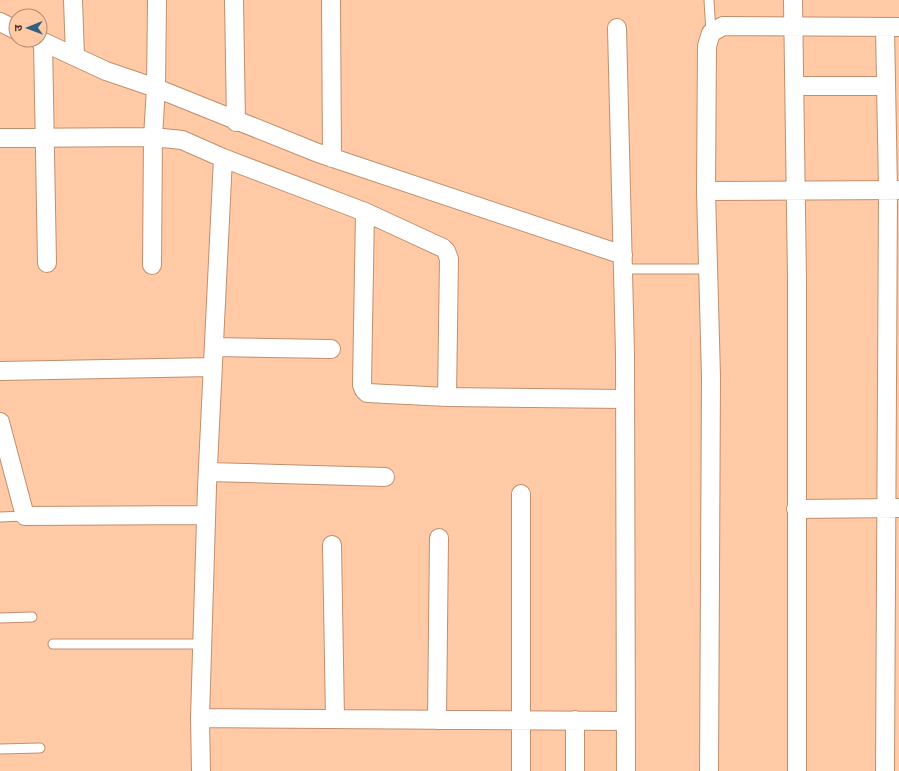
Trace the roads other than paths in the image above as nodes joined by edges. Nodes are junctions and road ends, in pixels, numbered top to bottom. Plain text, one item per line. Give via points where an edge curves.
1 (73, 0) edge
2 (157, 0) edge
3 (234, 0) edge
4 (331, 0) edge
5 (709, 0) edge
6 (793, 0) edge
7 (794, 25) junction
8 (617, 28) dead end
9 (892, 28) edge
10 (711, 33) junction
11 (48, 44) edge
12 (41, 48) edge
13 (74, 56) junction
14 (794, 86) junction
15 (886, 86) junction
16 (156, 88) junction
17 (236, 122) junction
18 (0, 138) edge
19 (45, 138) junction
20 (153, 138) junction
21 (223, 158) junction
22 (332, 158) junction
23 (894, 190) edge
24 (706, 191) junction
25 (796, 191) junction
26 (365, 212) junction
27 (623, 262) junction
28 (47, 263) dead end
29 (152, 265) dead end
30 (708, 269) junction
31 (214, 347) junction
32 (331, 349) dead end
33 (213, 367) junction
34 (0, 371) edge
35 (447, 397) junction
36 (625, 399) junction
37 (0, 422) edge
38 (208, 472) junction
39 (385, 477) dead end
40 (521, 494) dead end
41 (893, 508) edge
42 (796, 509) junction
43 (206, 515) junction
44 (25, 516) junction
45 (0, 517) edge
46 (439, 538) dead end
47 (332, 545) dead end
48 (32, 617) dead end
49 (0, 618) edge
50 (53, 644) dead end
51 (202, 644) junction
52 (200, 718) junction
53 (335, 719) junction
54 (437, 720) junction
55 (521, 720) junction
56 (575, 720) junction
57 (626, 721) junction
58 (40, 748) dead end
59 (0, 749) edge
60 (201, 771) edge
61 (521, 771) edge
62 (575, 771) edge
63 (626, 771) edge
64 (709, 771) edge
65 (796, 771) edge
66 (885, 771) edge

1 - 13 street
2 - 16 street
3 - 17 street
4 - 22 street
5 - 10 lane
6 - 7 street
7 - 9 street
7 - 10 street via 723,26
7 - 14 street
8 - 27 street
9 - 15 street
10 - 24 street via 708,46
11 - 13 street
12 - 19 street
13 - 16 street via 106,71
14 - 15 street
14 - 25 street
15 - 23 street
16 - 17 street
16 - 20 street
17 - 22 street
18 - 19 street
19 - 20 street
19 - 28 street
20 - 21 street via 182,140
20 - 29 street
21 - 26 street
21 - 31 street
22 - 27 street
23 - 25 street
23 - 41 street
24 - 25 street
24 - 30 street
25 - 42 street
26 - 35 street via 442,248 448,254
26 - 35 street via 364,390 374,395
27 - 30 lane
27 - 36 street
30 - 64 street via 711,377
31 - 32 street
31 - 33 street
33 - 34 street
33 - 38 street
35 - 36 street
36 - 57 street
37 - 44 street
38 - 39 street
38 - 43 street
40 - 55 street
41 - 42 street
41 - 66 street
42 - 65 street
43 - 44 street
43 - 51 street
44 - 45 lane
46 - 54 street
47 - 53 street
48 - 49 lane
50 - 51 lane
51 - 52 street
52 - 53 street
52 - 60 street
53 - 54 street
54 - 55 street
55 - 56 street
55 - 61 street
56 - 57 street
56 - 62 street
57 - 63 street
58 - 59 lane

